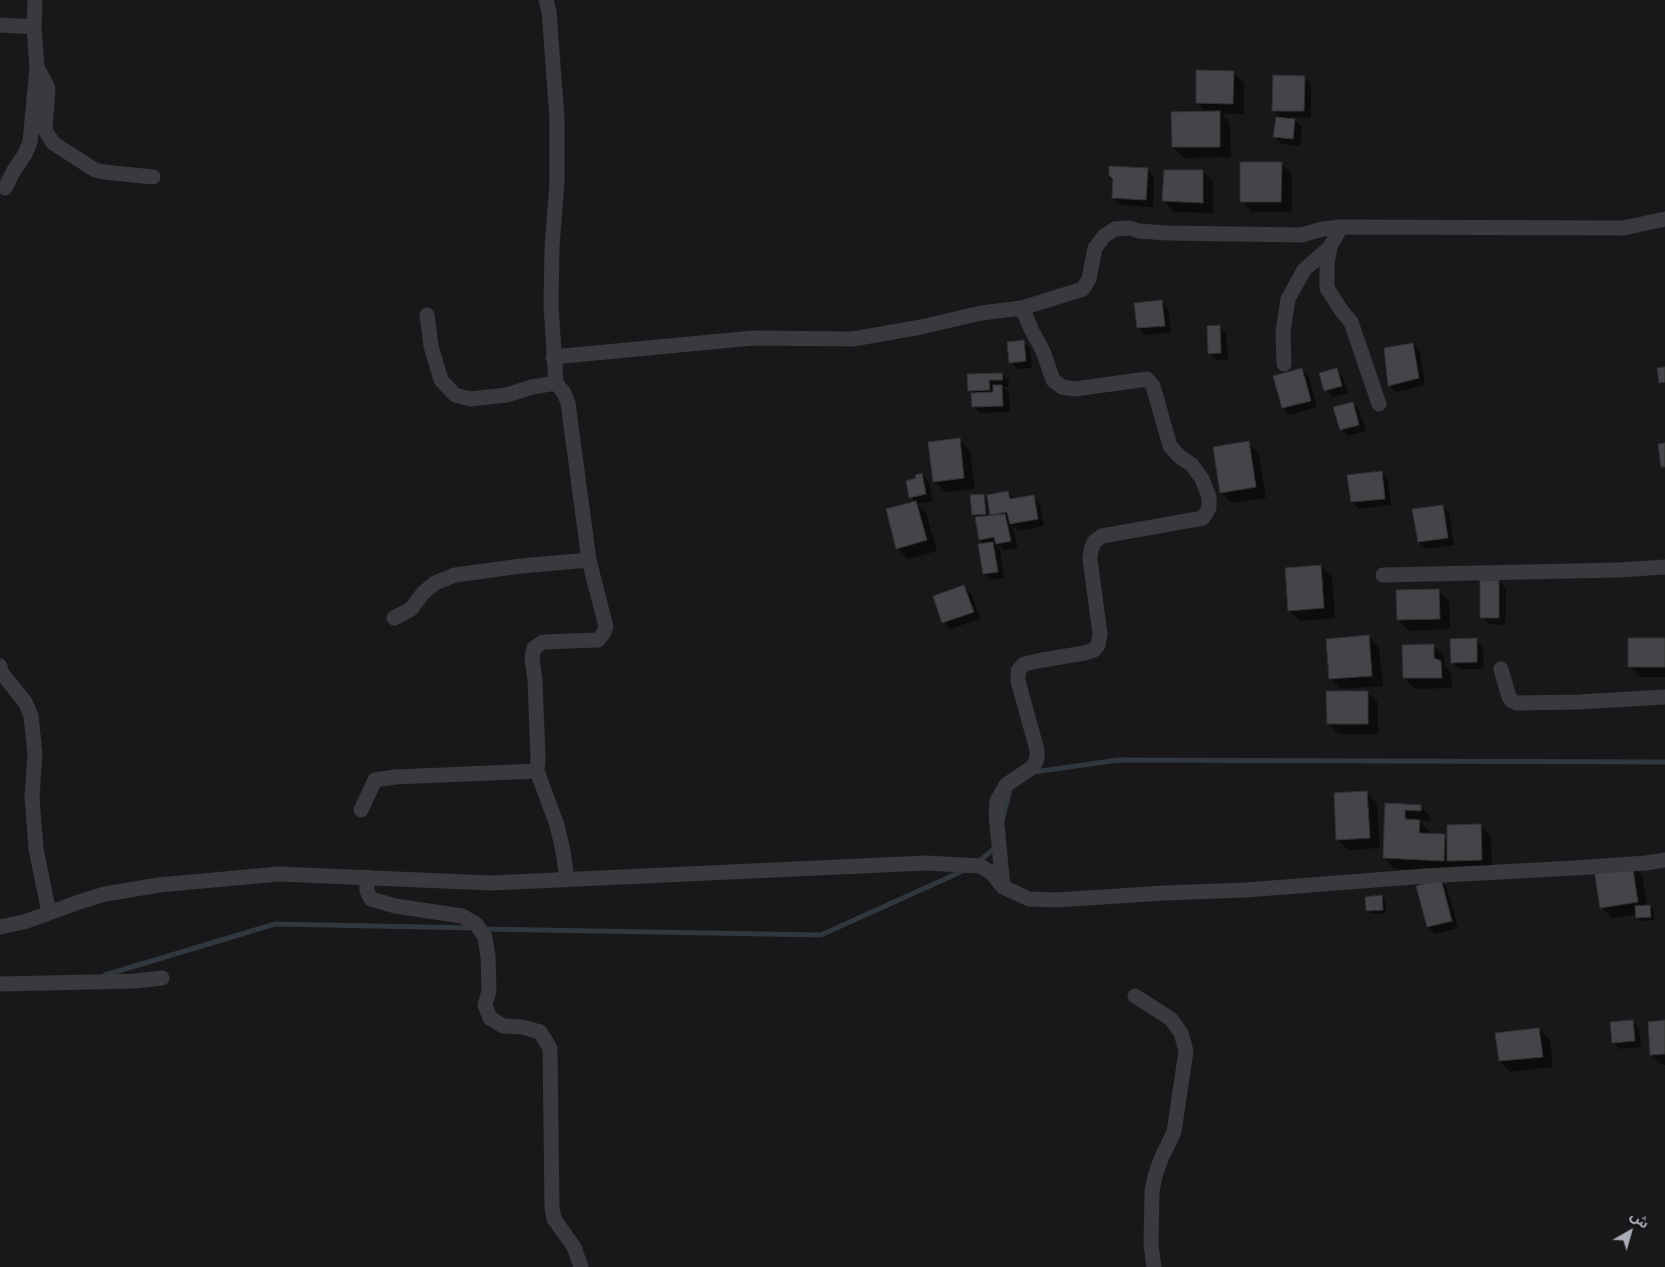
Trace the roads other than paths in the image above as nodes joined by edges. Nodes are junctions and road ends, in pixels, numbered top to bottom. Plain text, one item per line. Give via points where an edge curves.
1 (35, 0) edge
2 (546, 0) edge
3 (0, 25) edge
4 (34, 27) junction
5 (37, 67) junction
6 (153, 177) dead end
7 (6, 188) dead end
8 (1665, 220) edge
9 (1341, 227) junction
10 (1330, 248) junction
11 (1022, 308) junction
12 (427, 315) dead end
13 (553, 357) junction
14 (1284, 364) dead end
15 (556, 383) junction
16 (1379, 404) dead end
17 (589, 560) junction
18 (1665, 567) edge
19 (1383, 576) dead end
20 (394, 618) dead end
21 (0, 666) edge
22 (1502, 669) dead end
23 (1665, 697) edge
24 (537, 771) junction
25 (361, 810) dead end
26 (1665, 860) edge
27 (367, 877) junction
28 (567, 880) junction
29 (1003, 887) junction
30 (49, 913) junction
31 (0, 926) edge
32 (162, 978) dead end
33 (0, 984) edge
34 (1135, 996) dead end
35 (581, 1267) edge
36 (1154, 1267) edge

1 - 4 street
2 - 13 street via 557,119 551,295
3 - 4 street
4 - 5 street
5 - 6 street via 48,88 45,130 52,144 94,170
5 - 7 street via 30,142
8 - 9 street via 1623,228
9 - 10 street
9 - 11 street via 1302,235 1115,229 1104,236 1095,248 1089,279 1083,289
10 - 14 street via 1304,270 1288,299 1283,332
10 - 16 street via 1327,288 1351,322
11 - 13 street via 853,338 753,338
11 - 29 street via 1053,380 1062,387 1075,389 1147,379 1153,386 1170,446 1192,464 1202,479 1210,508 1203,518 1102,536 1094,542 1090,559 1100,634 1098,645 1084,653 1024,664 1018,671 1037,758 1034,766 1006,785 997,801
12 - 15 street via 431,346 441,380 454,395 470,399 498,396
13 - 15 street
15 - 17 street via 568,403
17 - 20 street via 455,575 435,583 411,609
17 - 24 street via 606,627 598,640 543,642 534,648
18 - 19 street
21 - 30 street via 1,672 26,702 31,716 35,754 32,797 35,840
22 - 23 street via 1509,697 1517,703
24 - 25 street via 376,780
24 - 28 street via 557,825
26 - 29 street via 1057,900 1029,899
27 - 28 street via 492,883
27 - 30 street via 278,874 159,885 106,894
27 - 35 street via 367,891 371,899 462,916 476,924 485,937 488,956 489,991 485,1005 490,1018 503,1026 540,1032 550,1048 552,1207 554,1219 574,1247
28 - 29 street via 926,862 980,866 992,873
30 - 31 street
32 - 33 street
34 - 36 street via 1171,1019 1181,1034 1186,1051 1174,1132 1153,1183 1151,1245

